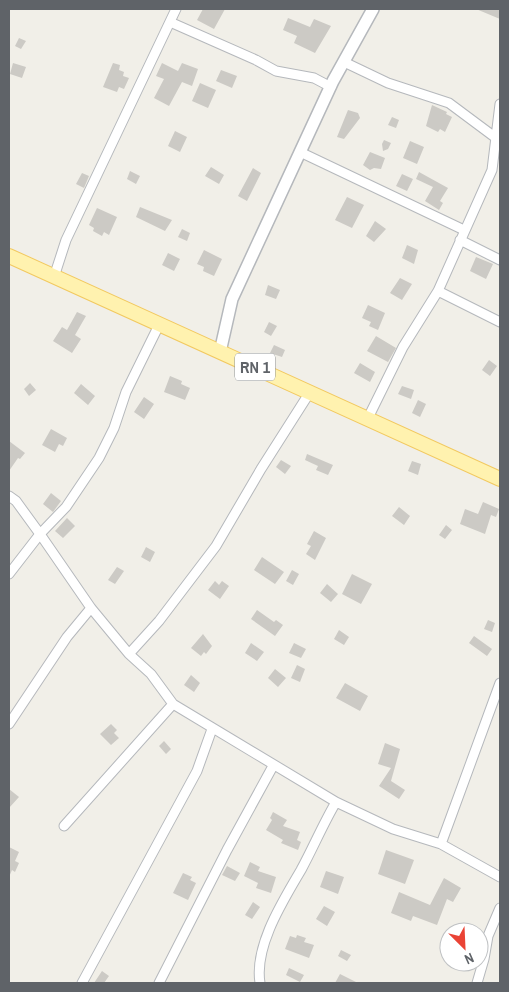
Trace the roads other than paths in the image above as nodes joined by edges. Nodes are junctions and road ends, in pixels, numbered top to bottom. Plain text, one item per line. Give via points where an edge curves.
1 (176, 9) edge
2 (373, 9) edge
3 (170, 22) junction
4 (344, 62) junction
5 (331, 87) junction
6 (500, 104) edge
7 (499, 140) edge
8 (300, 152) junction
9 (464, 230) junction
10 (460, 240) junction
11 (10, 259) edge
12 (500, 260) edge
13 (54, 277) junction
14 (438, 291) junction
15 (500, 322) edge
16 (158, 325) junction
17 (220, 352) junction
18 (310, 392) junction
19 (368, 418) junction
20 (500, 479) edge
21 (9, 496) edge
22 (40, 534) junction
23 (9, 574) edge
24 (91, 608) junction
25 (129, 654) junction
26 (500, 683) edge
27 (173, 704) junction
28 (9, 724) edge
29 (212, 729) junction
30 (273, 766) junction
31 (336, 802) junction
32 (64, 826) dead end
33 (441, 844) junction
34 (500, 877) edge
35 (500, 908) edge
36 (82, 983) edge
37 (159, 983) edge
38 (260, 983) edge
39 (477, 983) edge

1 - 3 street
2 - 4 street
3 - 5 street via 276,72 314,78
3 - 13 street via 66,240
4 - 5 street
4 - 7 street via 388,83 449,102
5 - 8 street
6 - 7 street
7 - 9 street via 492,170
8 - 9 street
8 - 17 street via 232,299
9 - 10 street
10 - 12 street
10 - 14 street
11 - 13 main road, RN 1
13 - 16 main road, RN 1
14 - 15 street
14 - 19 street via 403,347
16 - 17 main road, RN 1
16 - 22 street via 99,458 66,507
17 - 18 main road, RN 1
18 - 19 main road, RN 1
18 - 25 street via 216,546 159,621
19 - 20 main road, RN 1
21 - 22 street
22 - 23 street
22 - 24 street
24 - 25 street
24 - 28 street via 67,637
25 - 27 street via 151,674
26 - 33 street
27 - 29 street
27 - 32 street
29 - 30 street
29 - 36 street via 197,771
30 - 31 street
30 - 37 street
31 - 33 street via 393,829
31 - 38 street via 285,895 264,943
33 - 34 street
35 - 39 street via 488,936

